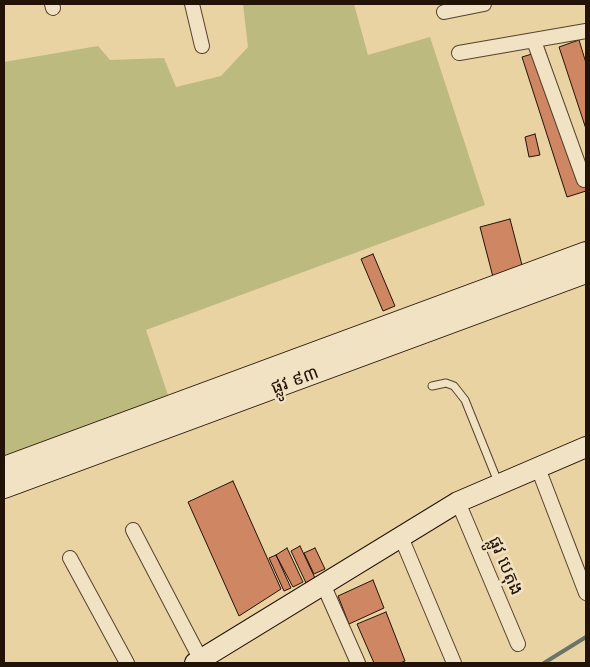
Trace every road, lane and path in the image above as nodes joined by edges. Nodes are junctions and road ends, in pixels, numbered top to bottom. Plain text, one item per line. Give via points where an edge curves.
1 (192, 4) edge
2 (484, 4) edge
3 (444, 11) edge
4 (586, 31) edge
5 (534, 40) junction
6 (202, 46) dead end
7 (459, 53) dead end
8 (584, 180) dead end
9 (586, 252) edge
10 (586, 273) edge
11 (432, 386) dead end
12 (586, 447) edge
13 (4, 467) edge
14 (538, 468) junction
15 (498, 485) junction
16 (4, 488) edge
17 (458, 502) junction
18 (133, 530) dead end
19 (400, 537) junction
20 (70, 558) dead end
21 (323, 584) junction
22 (586, 593) edge
23 (518, 644) dead end
24 (198, 661) edge
25 (127, 663) edge
26 (358, 663) edge
27 (454, 663) edge

1 - 6 street
2 - 3 street
4 - 5 street
5 - 7 street
5 - 8 street
9 - 13 street, ផ្លូវ ៩៣
10 - 16 street, ផ្លូវ ៩៣
11 - 15 lane via 446,383 454,386 465,400
12 - 14 street
14 - 15 street
14 - 22 street
15 - 17 street
17 - 19 street
17 - 23 street, ផ្លូវ បេតុង
18 - 24 street
19 - 21 street
19 - 27 street
20 - 25 street
21 - 24 street
21 - 26 street

